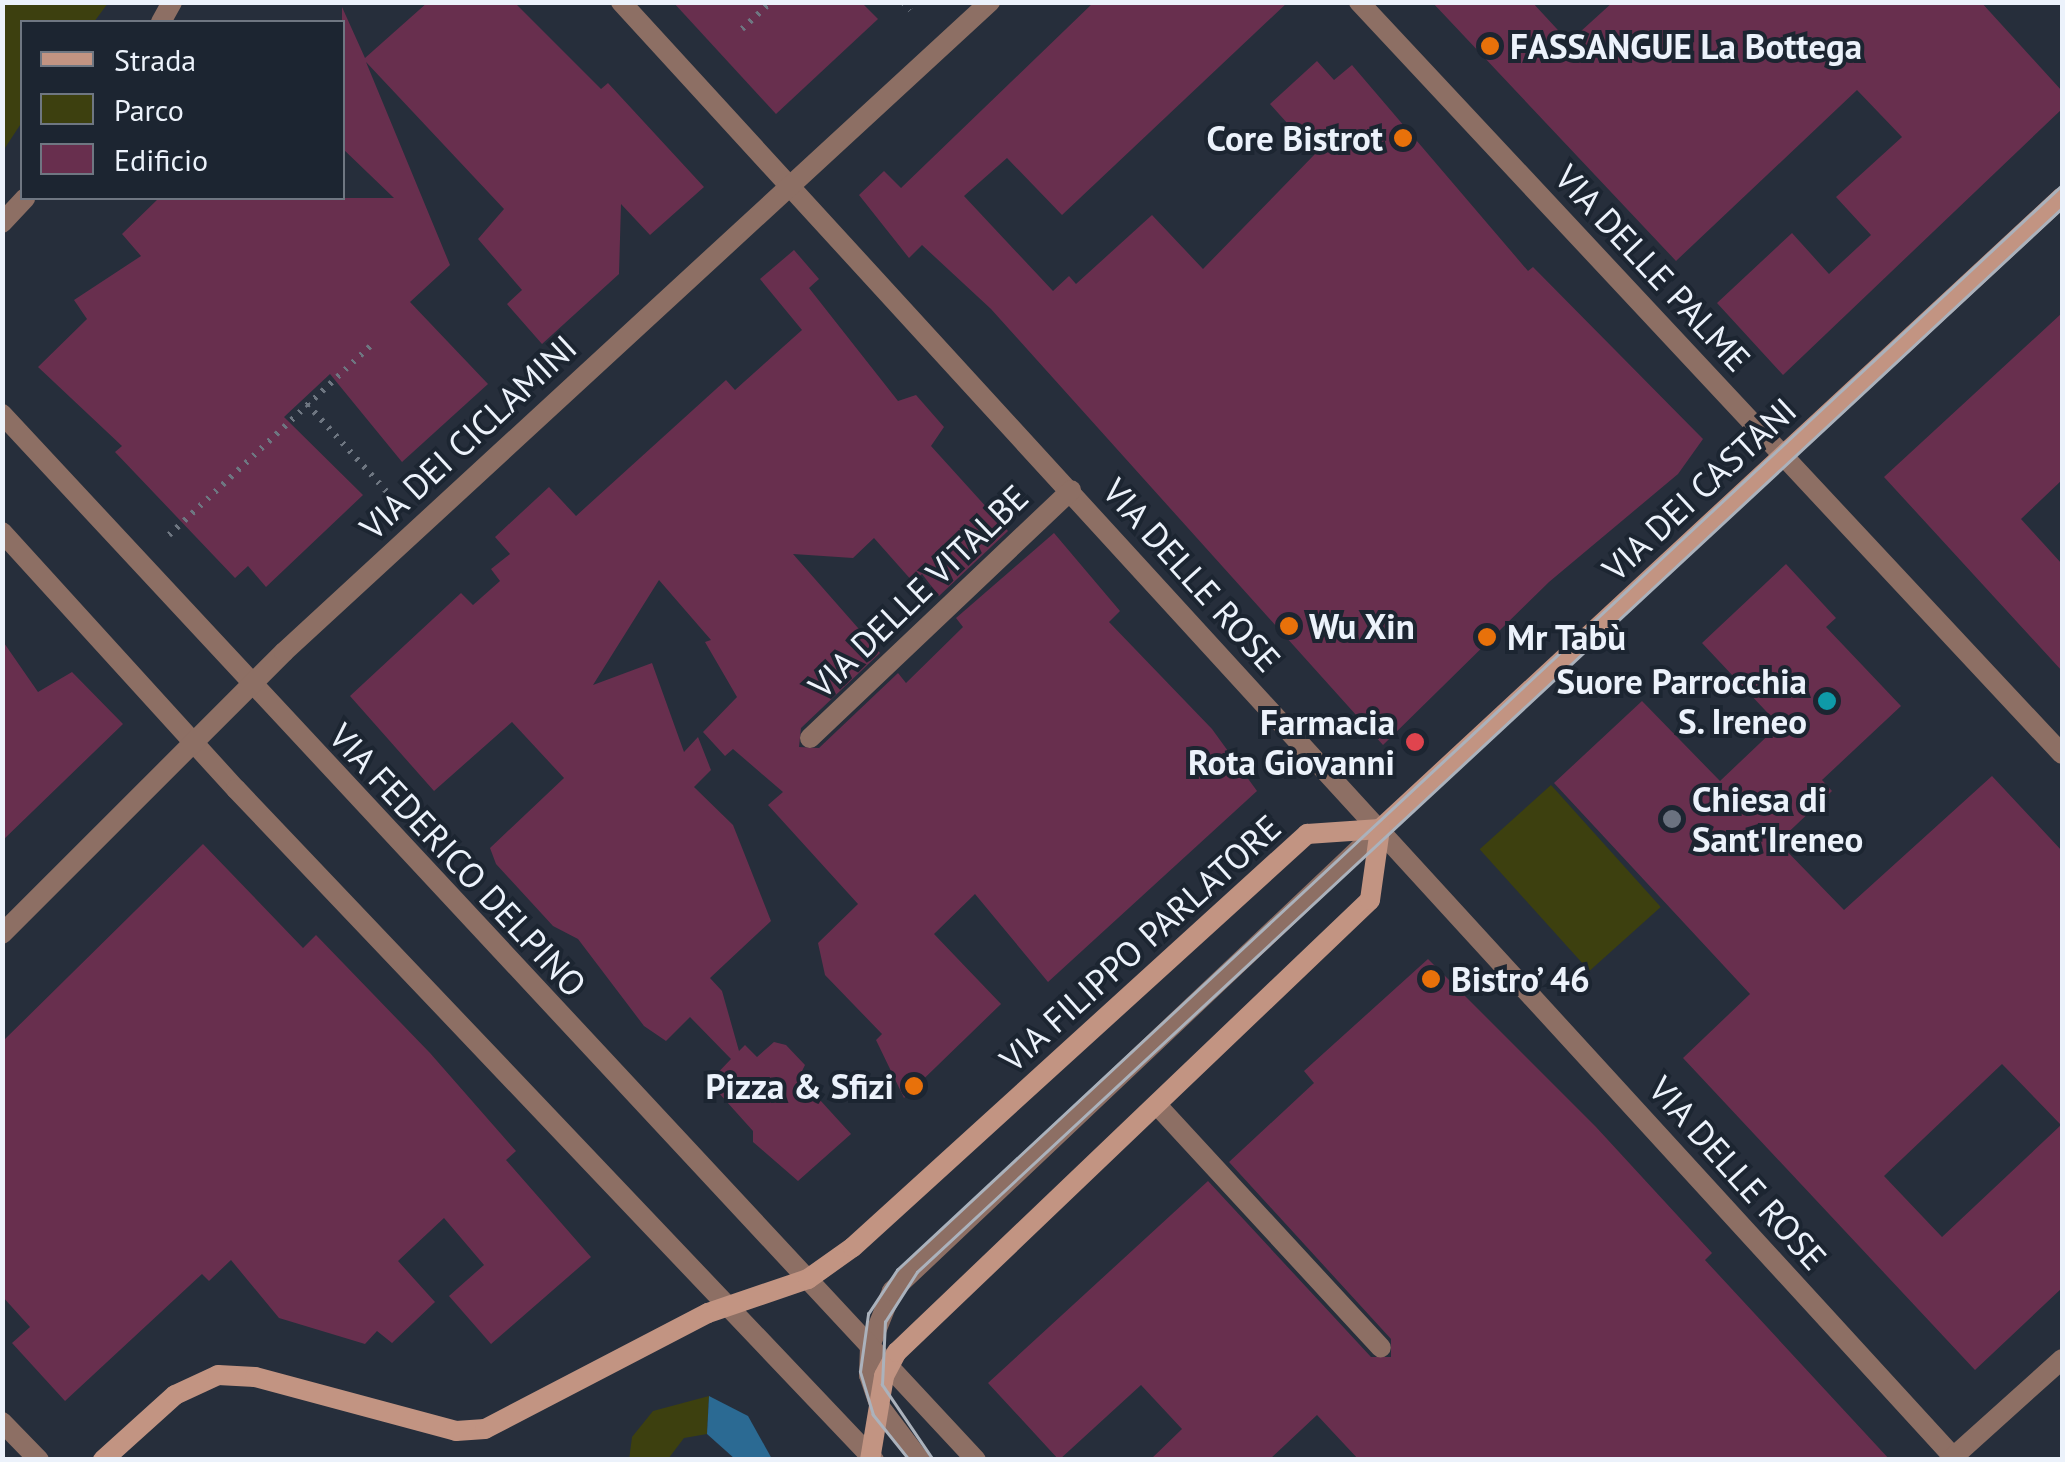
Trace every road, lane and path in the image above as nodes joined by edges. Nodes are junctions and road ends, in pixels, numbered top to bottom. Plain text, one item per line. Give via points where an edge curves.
1 (621, 2) edge
2 (771, 2) edge
3 (903, 2) edge
4 (990, 2) edge
5 (1360, 2) edge
6 (910, 10) dead end
7 (742, 29) dead end
8 (791, 183) junction
9 (2062, 197) edge
10 (24, 200) edge
11 (2, 223) edge
12 (370, 346) dead end
13 (306, 404) junction
14 (2, 414) edge
15 (1784, 455) junction
16 (1071, 490) junction
17 (388, 493) dead end
18 (2, 532) edge
19 (169, 535) dead end
20 (249, 685) junction
21 (810, 738) dead end
22 (192, 742) junction
23 (2062, 754) edge
24 (1380, 828) junction
25 (2, 934) edge
26 (1157, 1105) junction
27 (808, 1279) junction
28 (728, 1304) junction
29 (870, 1346) junction
30 (1381, 1348) dead end
31 (2062, 1358) edge
32 (888, 1365) junction
33 (880, 1407) junction
34 (2, 1422) edge
35 (871, 1458) edge
36 (1953, 1458) edge
37 (38, 1460) edge
38 (103, 1460) edge
39 (920, 1460) edge
40 (976, 1460) edge

1 - 8 street, VIA DELLE ROSE
2 - 7 path
3 - 6 path
4 - 8 street, VIA DEI CICLAMINI
5 - 15 street, VIA DELLE PALME
8 - 16 street, VIA DELLE ROSE
8 - 20 street, VIA DEI CICLAMINI
9 - 15 street, VIA DEI CASTANI
10 - 11 street
12 - 13 path
13 - 17 path
13 - 19 path
14 - 20 street, VIA FEDERICO DELPINO
15 - 23 street, VIA DELLE PALME
15 - 24 street, VIA DEI CASTANI
16 - 21 street, VIA DELLE VITALBE
16 - 24 street, VIA DELLE ROSE
18 - 22 street
20 - 22 street, VIA DEI CICLAMINI
20 - 27 street, VIA FEDERICO DELPINO
22 - 25 street, VIA DEI CICLAMINI
22 - 28 street
24 - 26 street via 1370,900
24 - 27 street, VIA FILIPPO PARLATORE via 1307,834 853,1247
24 - 29 street via 929,1250 886,1302
24 - 36 street, VIA DELLE ROSE
26 - 30 street
26 - 32 street via 961,1286
27 - 28 street, VIA FILIPPO PARLATORE
27 - 29 street, VIA FEDERICO DELPINO
28 - 35 street
28 - 38 street, VIA FILIPPO PARLATORE via 484,1429 456,1431 255,1377 218,1376 175,1395
29 - 32 street, VIA FEDERICO DELPINO
29 - 33 street
31 - 36 street
32 - 33 street
32 - 40 street, VIA FEDERICO DELPINO
33 - 35 street
33 - 39 street
34 - 37 street

